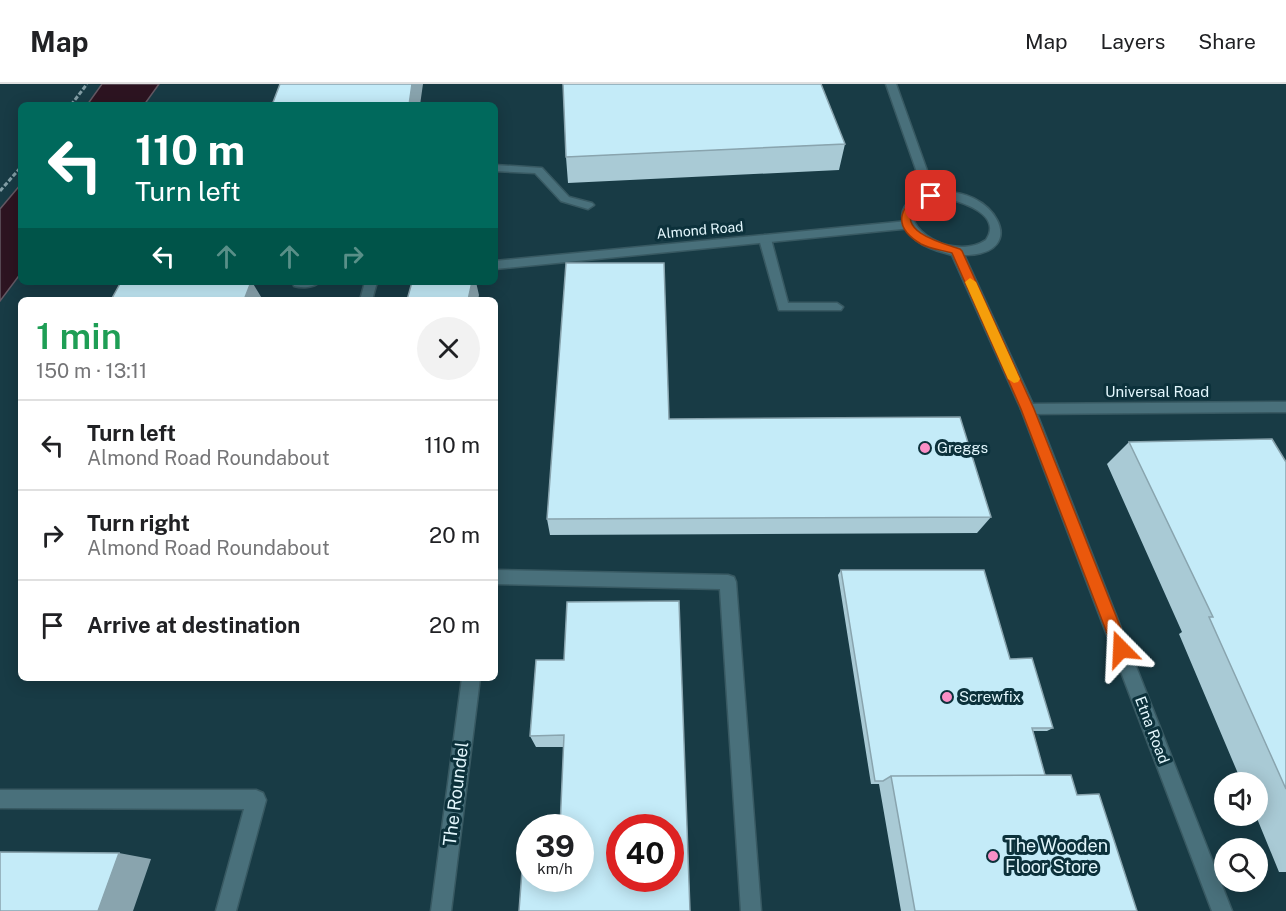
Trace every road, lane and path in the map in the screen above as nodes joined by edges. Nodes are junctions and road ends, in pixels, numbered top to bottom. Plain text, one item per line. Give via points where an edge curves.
1 (87, 84) edge
2 (891, 84) edge
3 (73, 102) edge
4 (498, 168) edge
5 (18, 170) edge
6 (0, 191) edge
7 (931, 196) junction
8 (588, 205) dead end
9 (908, 225) junction
10 (765, 239) junction
11 (956, 251) junction
12 (498, 265) edge
13 (837, 307) dead end
14 (1286, 407) edge
15 (1028, 409) junction
16 (498, 578) edge
17 (471, 681) edge
18 (0, 799) edge
19 (226, 911) edge
20 (441, 911) edge
21 (751, 911) edge
22 (1222, 911) edge

1 - 3 path
2 - 7 street
4 - 8 street via 538,171 565,199
5 - 6 path
7 - 9 street via 910,207
7 - 11 street via 961,197 986,210 994,220 994,239 985,246
9 - 10 street, Almond Road
9 - 11 street via 926,242
10 - 12 street, Almond Road
10 - 13 street via 783,307
11 - 15 street, Etna Road
14 - 15 street, Universal Road
15 - 22 street, Etna Road
16 - 21 street via 728,582
17 - 20 street, The Roundel
18 - 19 street via 256,800

